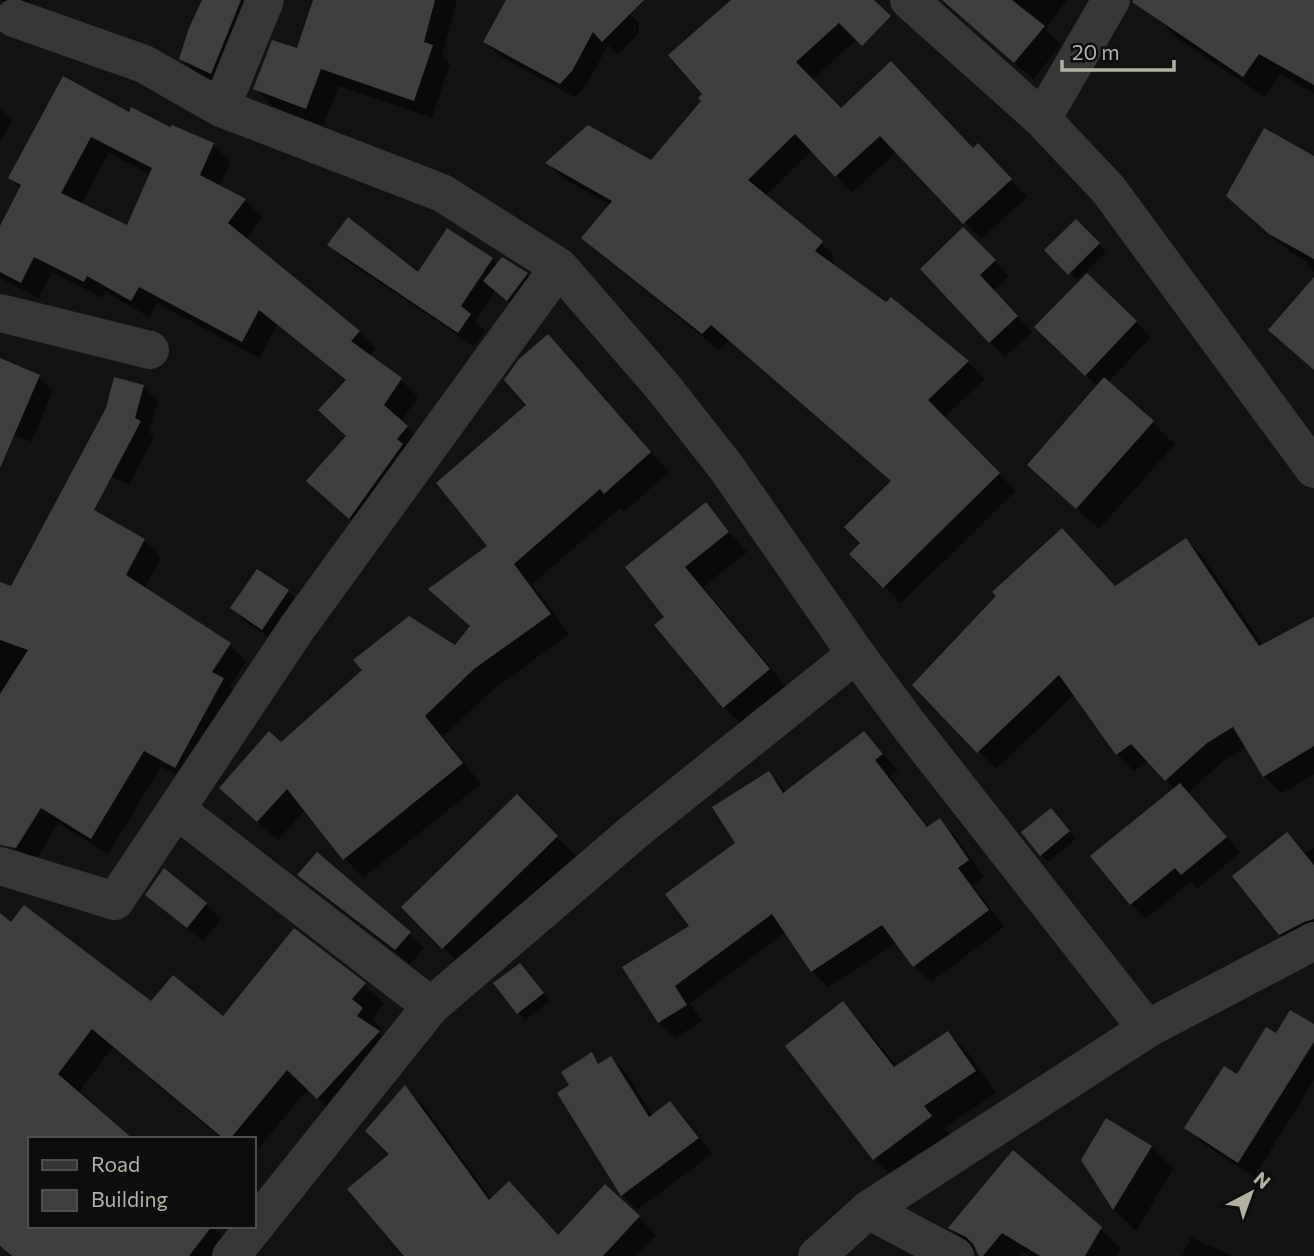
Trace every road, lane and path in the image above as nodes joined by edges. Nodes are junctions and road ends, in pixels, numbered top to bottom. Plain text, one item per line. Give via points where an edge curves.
1 (265, 0) edge
2 (909, 0) edge
3 (1111, 0) edge
4 (14, 18) dead end
5 (222, 107) junction
6 (1042, 119) junction
7 (559, 267) junction
8 (0, 313) edge
9 (150, 350) dead end
10 (1314, 468) edge
11 (856, 654) junction
12 (177, 810) junction
13 (0, 866) edge
14 (1314, 942) edge
15 (431, 1006) junction
16 (1147, 1029) junction
17 (868, 1210) junction
18 (256, 1225) edge
19 (253, 1228) edge
20 (231, 1256) edge
21 (817, 1256) edge
22 (955, 1256) edge

1 - 5 street
2 - 6 street
3 - 6 street
4 - 5 street via 144,64
5 - 7 street via 442,192
6 - 10 street via 1108,189
7 - 11 street via 726,467
7 - 12 street via 297,628
8 - 9 street
11 - 15 street via 635,831
11 - 16 street
12 - 13 street via 115,901
12 - 15 street
14 - 16 street
15 - 18 street
16 - 17 street
17 - 21 street
17 - 22 street
19 - 20 street

